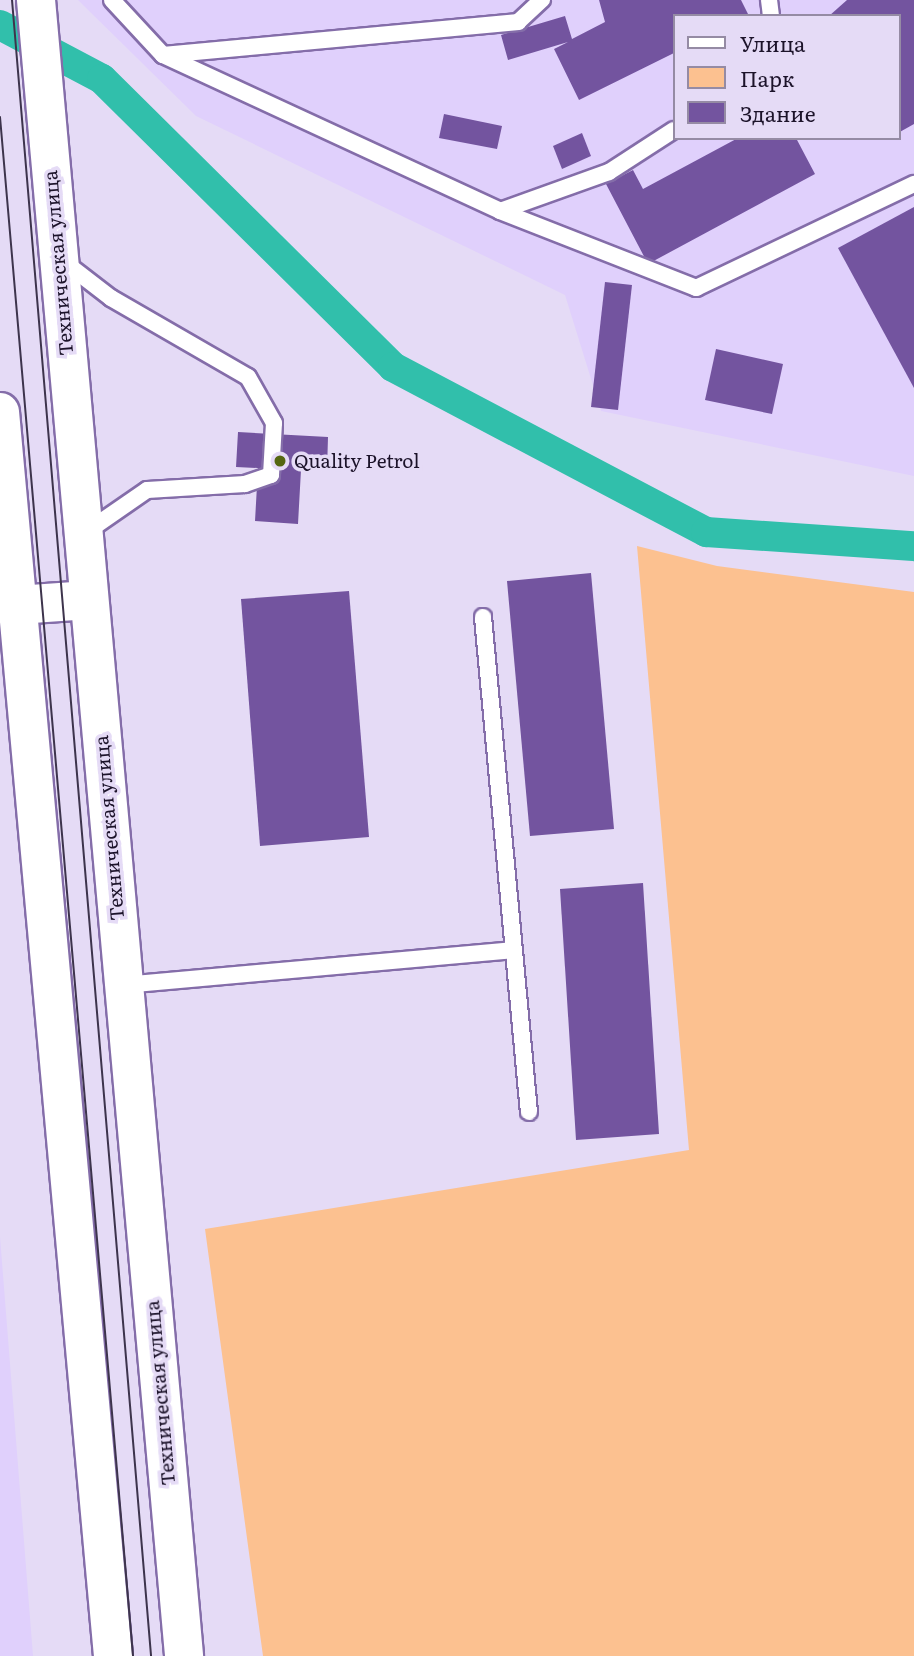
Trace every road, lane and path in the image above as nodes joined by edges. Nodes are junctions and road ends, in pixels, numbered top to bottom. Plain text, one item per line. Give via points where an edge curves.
1 (36, 0) edge
2 (112, 0) edge
3 (542, 0) edge
4 (145, 11) dead end
5 (124, 13) junction
6 (163, 54) junction
7 (673, 131) edge
8 (914, 184) edge
9 (500, 211) junction
10 (58, 257) junction
11 (0, 412) edge
12 (83, 534) junction
13 (89, 600) junction
14 (9, 605) edge
15 (483, 617) dead end
16 (512, 950) junction
17 (123, 985) junction
18 (528, 1112) dead end
19 (113, 1656) edge
20 (184, 1656) edge

1 - 10 main road, Техническая улица
2 - 5 lane
3 - 6 lane via 518,22
4 - 5 lane
5 - 6 lane
6 - 9 lane
7 - 9 lane via 610,172
8 - 9 lane via 695,288
10 - 12 main road, Техническая улица
10 - 12 lane via 111,298 248,377 274,423 271,475 245,484 147,490
11 - 14 main road
12 - 13 main road, Техническая улица
13 - 14 main road
13 - 17 main road, Техническая улица
14 - 19 main road
15 - 16 lane
16 - 17 lane
16 - 18 lane
17 - 20 main road, Техническая улица

